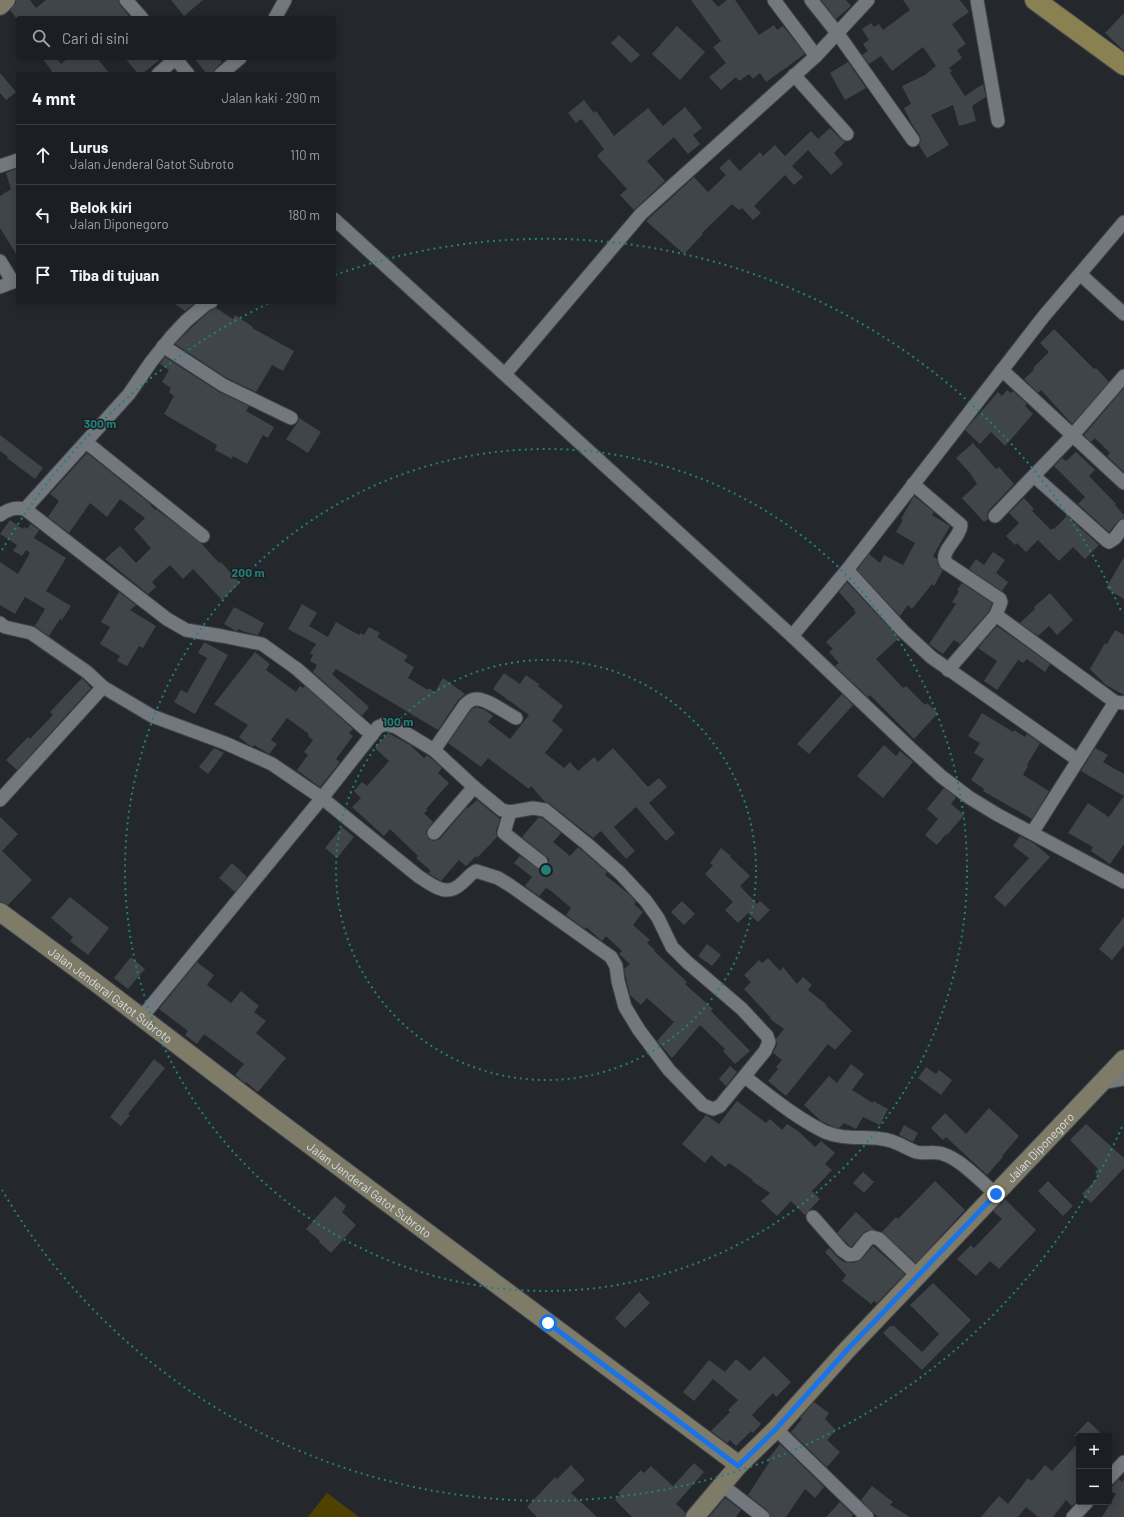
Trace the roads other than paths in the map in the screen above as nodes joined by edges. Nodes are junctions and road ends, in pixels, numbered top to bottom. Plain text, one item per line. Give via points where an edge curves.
1 (6, 0) edge
2 (126, 0) edge
3 (285, 0) edge
4 (774, 0) edge
5 (811, 0) edge
6 (868, 0) edge
7 (976, 0) edge
8 (1035, 0) edge
9 (0, 6) edge
10 (140, 16) edge
11 (276, 16) edge
12 (838, 34) junction
13 (816, 56) junction
14 (173, 60) edge
15 (177, 60) edge
16 (238, 60) edge
17 (1124, 65) edge
18 (160, 72) edge
19 (186, 72) edge
20 (223, 72) edge
21 (794, 75) junction
22 (998, 121) dead end
23 (847, 134) dead end
24 (913, 140) dead end
25 (16, 161) edge
26 (0, 166) edge
27 (336, 222) edge
28 (1124, 222) edge
29 (0, 261) edge
30 (1080, 274) junction
31 (16, 281) edge
32 (0, 287) edge
33 (206, 304) edge
34 (1124, 314) edge
35 (163, 346) junction
36 (1002, 370) junction
37 (506, 374) junction
38 (1124, 376) edge
39 (291, 418) dead end
40 (1072, 436) junction
41 (86, 442) junction
42 (1034, 476) junction
43 (913, 484) junction
44 (1124, 484) edge
45 (25, 509) junction
46 (0, 515) edge
47 (996, 516) dead end
48 (1124, 526) edge
49 (203, 536) dead end
50 (847, 570) junction
51 (996, 615) junction
52 (0, 624) edge
53 (792, 636) junction
54 (948, 670) junction
55 (103, 688) junction
56 (1119, 703) edge
57 (516, 718) dead end
58 (372, 735) junction
59 (434, 750) junction
60 (1078, 760) junction
61 (474, 786) junction
62 (322, 798) junction
63 (0, 800) edge
64 (510, 812) junction
65 (434, 833) dead end
66 (1032, 833) junction
67 (541, 862) dead end
68 (1124, 882) edge
69 (0, 912) edge
70 (141, 1018) junction
71 (1124, 1059) edge
72 (745, 1077) junction
73 (1124, 1079) edge
74 (1101, 1083) junction
75 (996, 1194) junction
76 (813, 1217) dead end
77 (918, 1276) junction
78 (776, 1429) junction
79 (1124, 1462) edge
80 (738, 1466) junction
81 (1112, 1475) edge
82 (722, 1485) junction
83 (1084, 1505) edge
84 (695, 1517) edge
85 (763, 1517) edge
86 (867, 1517) edge
87 (1073, 1517) edge

1 - 9 main road
2 - 10 street
3 - 11 street
4 - 13 street
5 - 12 street
6 - 12 street
7 - 22 street
8 - 17 main road
12 - 13 street
12 - 24 street
13 - 21 street
14 - 18 street
15 - 19 street
16 - 20 street
21 - 23 street
21 - 37 street via 638,217
25 - 26 street
27 - 37 street
28 - 30 street
29 - 31 street
30 - 34 street
30 - 36 street
31 - 32 street
33 - 35 street
35 - 39 street via 223,385
35 - 41 street via 129,394
36 - 40 street
36 - 43 street
37 - 53 street
38 - 40 street
40 - 42 street
40 - 44 street
41 - 45 street
41 - 49 street
42 - 47 street
42 - 48 street via 1109,542
43 - 50 street
43 - 51 street via 961,525 959,534 944,554 944,559 946,563 1000,599
45 - 46 street via 9,509
45 - 58 street via 168,620 186,630 262,644 297,669
50 - 53 street
50 - 54 street via 916,644
51 - 54 street
51 - 56 street
52 - 55 street via 31,633 87,672
53 - 66 street via 942,777 970,798
54 - 60 street
55 - 62 street via 152,716 225,743 272,764
55 - 63 street
56 - 60 street
57 - 59 street via 477,698 471,700
58 - 59 street via 378,727 388,724
58 - 62 street
59 - 61 street
60 - 66 street
61 - 64 street via 502,810
61 - 65 street
62 - 70 street
62 - 72 street via 433,886 448,891 455,889 476,871 498,878 611,957 616,966 625,1007 633,1020 669,1070 703,1105 718,1108
64 - 67 street via 504,833
64 - 72 street via 534,808 545,810 587,844 620,873 646,901 658,918 672,947 742,1009 765,1034 769,1040 768,1047
66 - 68 street
69 - 70 main road, Jalan Jenderal Gatot Subroto
70 - 80 main road, Jalan Jenderal Gatot Subroto
71 - 74 main road, Jalan Diponegoro
72 - 75 street via 826,1132 860,1139 884,1139 918,1152 942,1153 956,1161
73 - 74 street
74 - 75 main road, Jalan Diponegoro
75 - 77 main road, Jalan Diponegoro
76 - 77 street via 849,1255 856,1254 868,1239 879,1239
77 - 78 main road, Jalan Diponegoro
78 - 80 main road, Jalan Diponegoro
78 - 86 street
79 - 81 street
80 - 82 main road, Jalan Diponegoro
82 - 84 main road, Jalan Diponegoro
82 - 85 street
83 - 87 street

